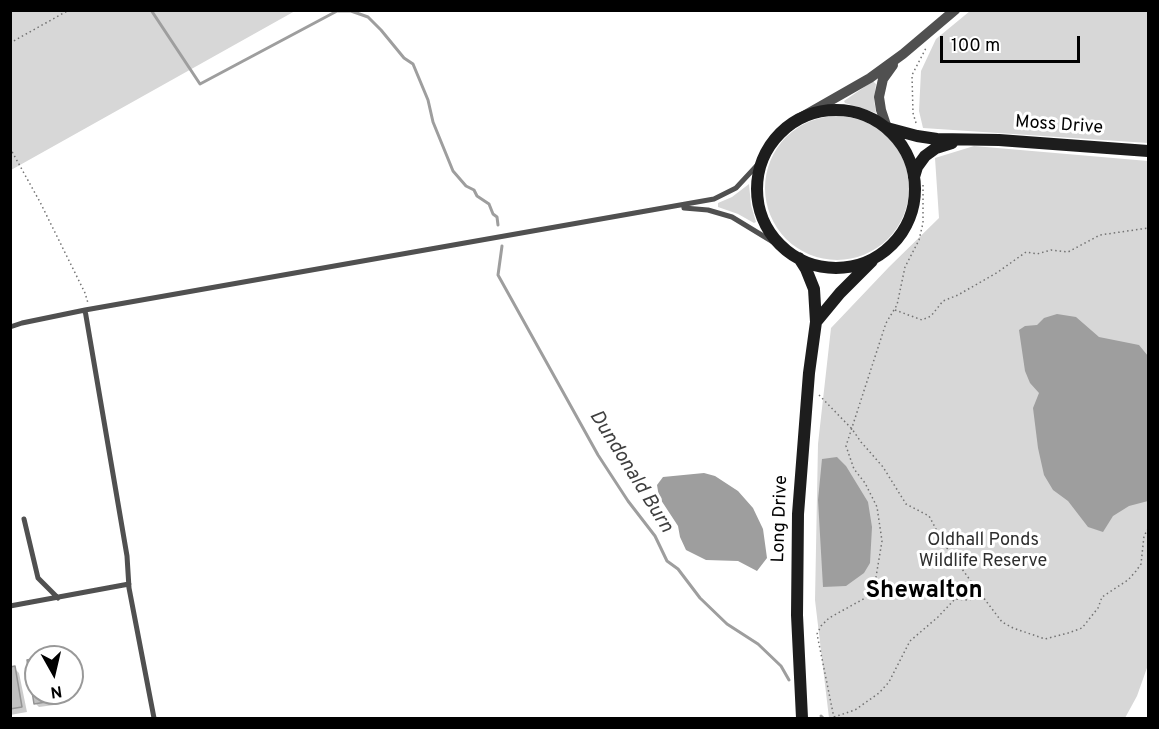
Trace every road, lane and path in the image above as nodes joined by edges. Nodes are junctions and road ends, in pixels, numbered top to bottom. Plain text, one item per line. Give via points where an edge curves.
1 (69, 10) edge
2 (954, 10) edge
3 (10, 43) edge
4 (926, 48) dead end
5 (903, 54) junction
6 (800, 118) junction
7 (887, 128) junction
8 (916, 136) junction
9 (968, 140) junction
10 (10, 148) edge
11 (1149, 151) edge
12 (762, 160) junction
13 (919, 175) junction
14 (669, 208) junction
15 (1149, 228) edge
16 (783, 248) junction
17 (878, 256) junction
18 (799, 258) junction
19 (894, 309) junction
20 (88, 310) junction
21 (816, 322) junction
22 (10, 327) edge
23 (808, 384) junction
24 (852, 429) junction
25 (24, 519) dead end
26 (1149, 529) edge
27 (129, 584) junction
28 (982, 597) junction
29 (58, 598) junction
30 (10, 606) edge
31 (154, 718) edge
32 (802, 718) edge
33 (834, 718) edge

1 - 3 path
2 - 5 street
4 - 8 path via 912,75
5 - 6 street
5 - 7 street via 888,70 880,88 879,104
6 - 7 main road via 824,110 849,111 872,118
6 - 12 main road via 781,131
7 - 8 main road, Moss Drive
7 - 13 main road
8 - 9 main road, Moss Drive
9 - 11 main road, Moss Drive
9 - 13 main road, Moss Drive via 930,152 921,160
10 - 20 path via 80,283
12 - 14 lane via 725,195
12 - 16 main road via 757,183 759,207 768,229
13 - 17 main road via 908,222
13 - 19 path via 923,223
14 - 16 lane via 696,207 720,213
14 - 20 lane
15 - 19 path via 1101,235 1068,252 1026,252 958,296 943,300 931,316 922,320
16 - 18 main road
17 - 18 main road via 863,263 830,268
17 - 21 main road
18 - 21 main road, Long Drive via 814,289
19 - 24 path
20 - 22 lane
20 - 27 lane
21 - 23 main road, Long Drive
23 - 24 path
23 - 32 main road, Long Drive via 798,514
24 - 28 path via 884,467 906,504 929,516
24 - 33 path via 846,446 854,469 877,507 882,541 875,583 867,597 820,626 818,634
25 - 29 lane via 38,578
26 - 28 path via 1136,571 1102,597 1091,618 1075,631 1045,639 1013,628 1002,622
27 - 29 lane
27 - 31 lane
28 - 33 path via 955,599 910,641 890,682 879,693 855,710
29 - 30 lane

